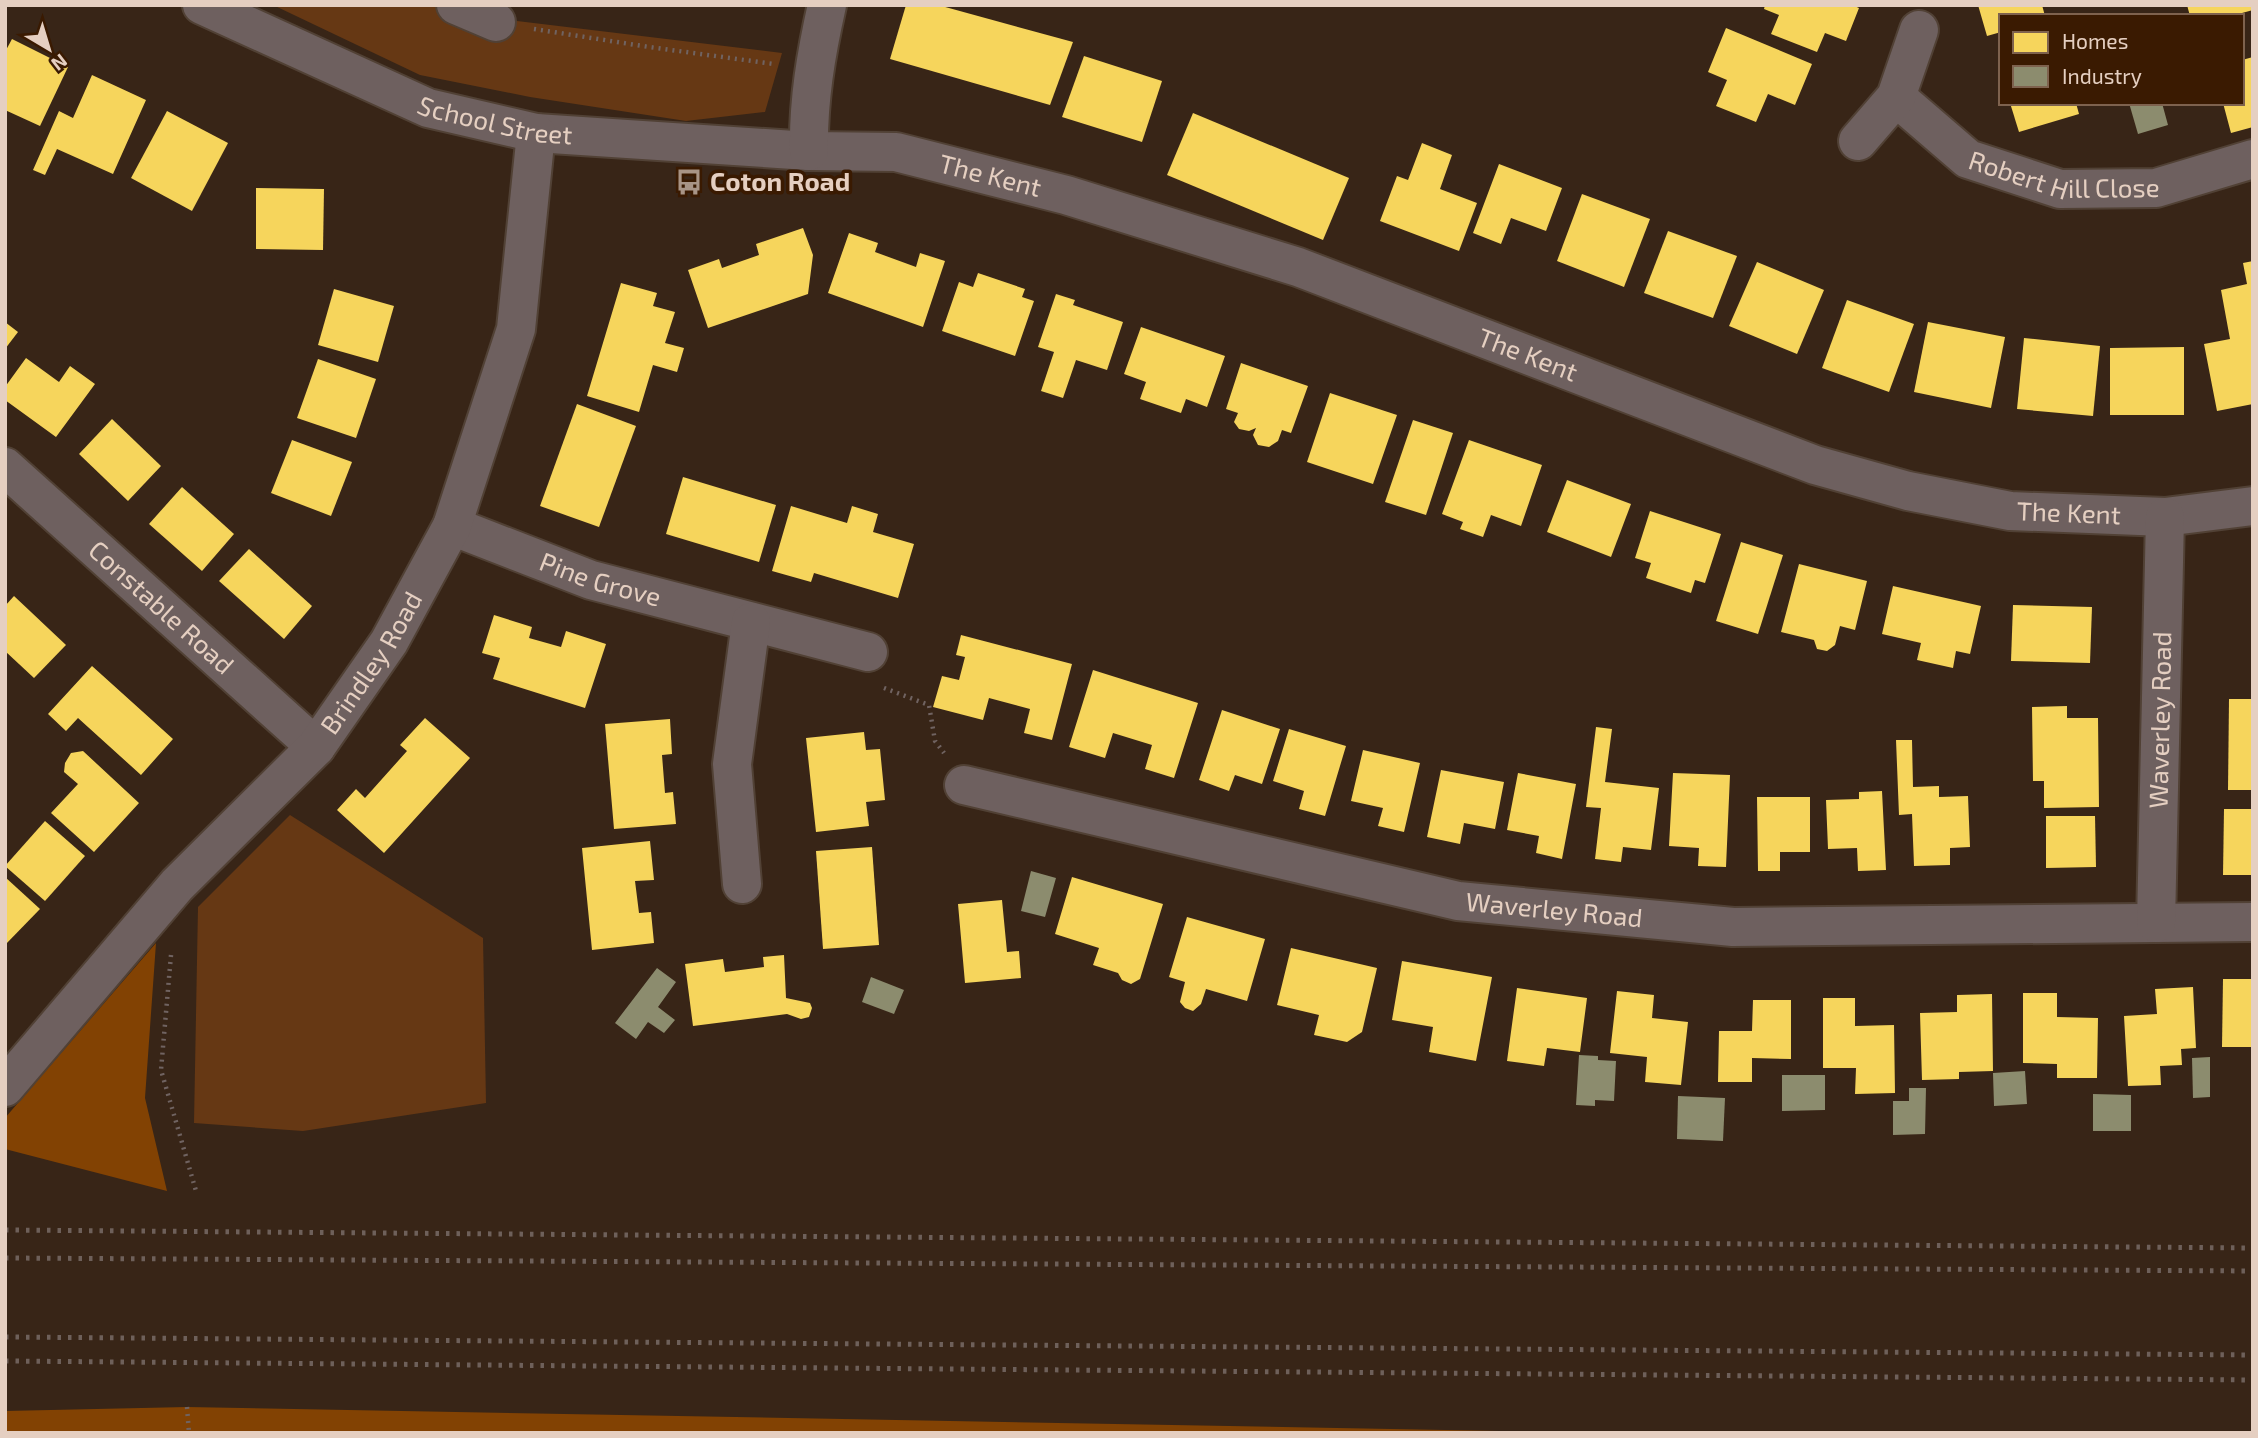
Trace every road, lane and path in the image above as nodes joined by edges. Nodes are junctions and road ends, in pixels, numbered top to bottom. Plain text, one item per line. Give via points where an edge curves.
1 (202, 5) edge
2 (456, 5) edge
3 (827, 5) edge
4 (496, 22) joint
5 (1919, 30) dead end
6 (813, 70) junction
7 (1896, 97) junction
8 (536, 133) junction
9 (1858, 141) dead end
10 (808, 151) junction
11 (2253, 159) edge
12 (8, 472) edge
13 (2253, 506) edge
14 (2165, 517) junction
15 (452, 526) junction
16 (751, 622) junction
17 (868, 652) joint
18 (316, 747) junction
19 (964, 785) joint
20 (742, 884) dead end
21 (2253, 922) edge
22 (2157, 923) junction
23 (172, 951) dead end
24 (5, 1087) edge
25 (196, 1191) dead end
26 (187, 1407) dead end
27 (189, 1433) edge

1 - 8 street, School Street via 428,108
2 - 4 street
3 - 6 street
4 - 6 path
5 - 7 street
6 - 10 street
7 - 9 street
7 - 11 street, Robert Hill Close via 1968,159 2060,189 2155,188
8 - 10 street, School Street
8 - 15 street, Brindley Road via 516,330
10 - 14 street, The Kent via 896,152 1066,195 1298,267 1815,465 1908,491 2010,511
12 - 18 street, Constable Road
13 - 14 street, The Kent
14 - 22 street, Waverley Road
15 - 16 street, Pine Grove via 591,580
15 - 18 street, Brindley Road via 388,642
16 - 17 street, Pine Grove
16 - 20 street via 732,764
17 - 19 path via 884,688 929,705 936,741
18 - 24 street, Brindley Road via 177,885
19 - 22 street, Waverley Road via 1458,901 1733,927
21 - 22 street, Waverley Road
23 - 25 path via 161,1070
26 - 27 path

